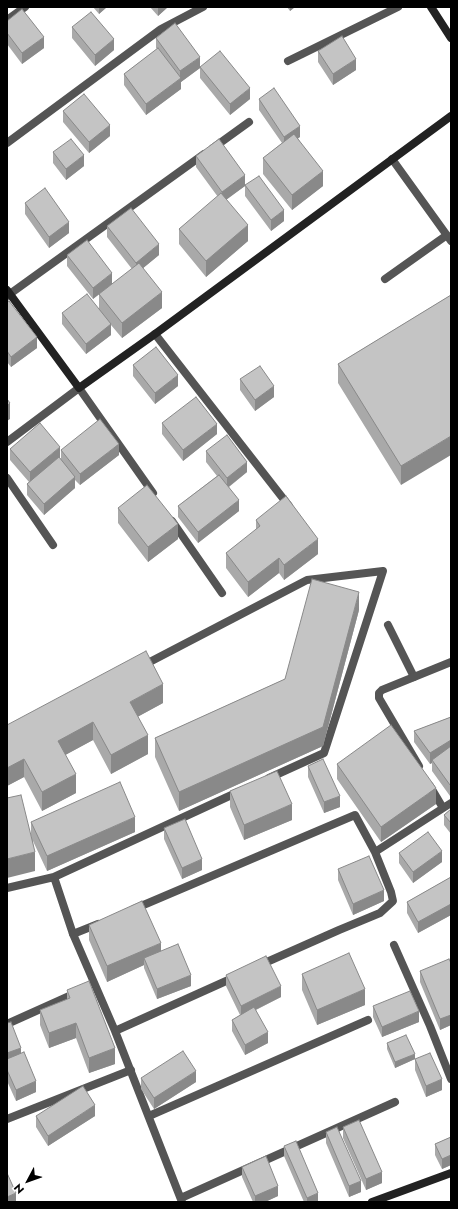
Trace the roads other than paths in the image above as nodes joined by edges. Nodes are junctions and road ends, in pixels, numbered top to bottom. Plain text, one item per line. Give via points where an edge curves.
1 (25, 7) edge
2 (203, 7) edge
3 (398, 7) edge
4 (431, 7) edge
5 (7, 20) edge
6 (451, 38) edge
7 (288, 61) dead end
8 (451, 116) edge
9 (248, 122) dead end
10 (7, 143) edge
11 (392, 159) junction
12 (449, 238) edge
13 (385, 279) dead end
14 (8, 293) edge
15 (154, 334) junction
16 (80, 388) junction
17 (7, 442) edge
18 (7, 478) edge
19 (160, 503) edge
20 (296, 515) edge
21 (168, 516) edge
22 (53, 545) dead end
23 (222, 593) dead end
24 (388, 625) dead end
25 (451, 662) edge
26 (132, 671) edge
27 (414, 677) junction
28 (260, 782) edge
29 (246, 788) edge
30 (451, 803) edge
31 (443, 808) junction
32 (376, 852) junction
33 (54, 877) junction
34 (7, 888) edge
35 (124, 913) edge
36 (102, 922) edge
37 (74, 934) junction
38 (394, 945) dead end
39 (89, 987) junction
40 (368, 1020) dead end
41 (7, 1024) edge
42 (116, 1031) junction
43 (131, 1070) junction
44 (451, 1079) edge
45 (395, 1102) dead end
46 (149, 1116) junction
47 (7, 1119) edge
48 (451, 1173) edge
49 (182, 1200) edge
50 (372, 1202) edge

1 - 5 street
2 - 10 street via 161,29
3 - 7 street
4 - 6 street
8 - 11 street
9 - 14 street
11 - 12 street
11 - 15 street
12 - 13 street
14 - 16 street
15 - 16 street
15 - 20 street
16 - 17 street
16 - 19 street
18 - 22 street
21 - 23 street
24 - 27 street
25 - 27 street
26 - 28 street via 307,580 382,571 324,753
27 - 31 street via 382,690 379,698
29 - 33 street
30 - 31 street
31 - 32 street
32 - 35 street via 355,815
32 - 42 street via 393,900 380,913
33 - 34 street
33 - 37 street
36 - 37 street
37 - 39 street
38 - 44 street
39 - 41 street
39 - 42 street
40 - 46 street
42 - 43 street
43 - 46 street
43 - 47 street
45 - 49 street
46 - 49 street
48 - 50 street

